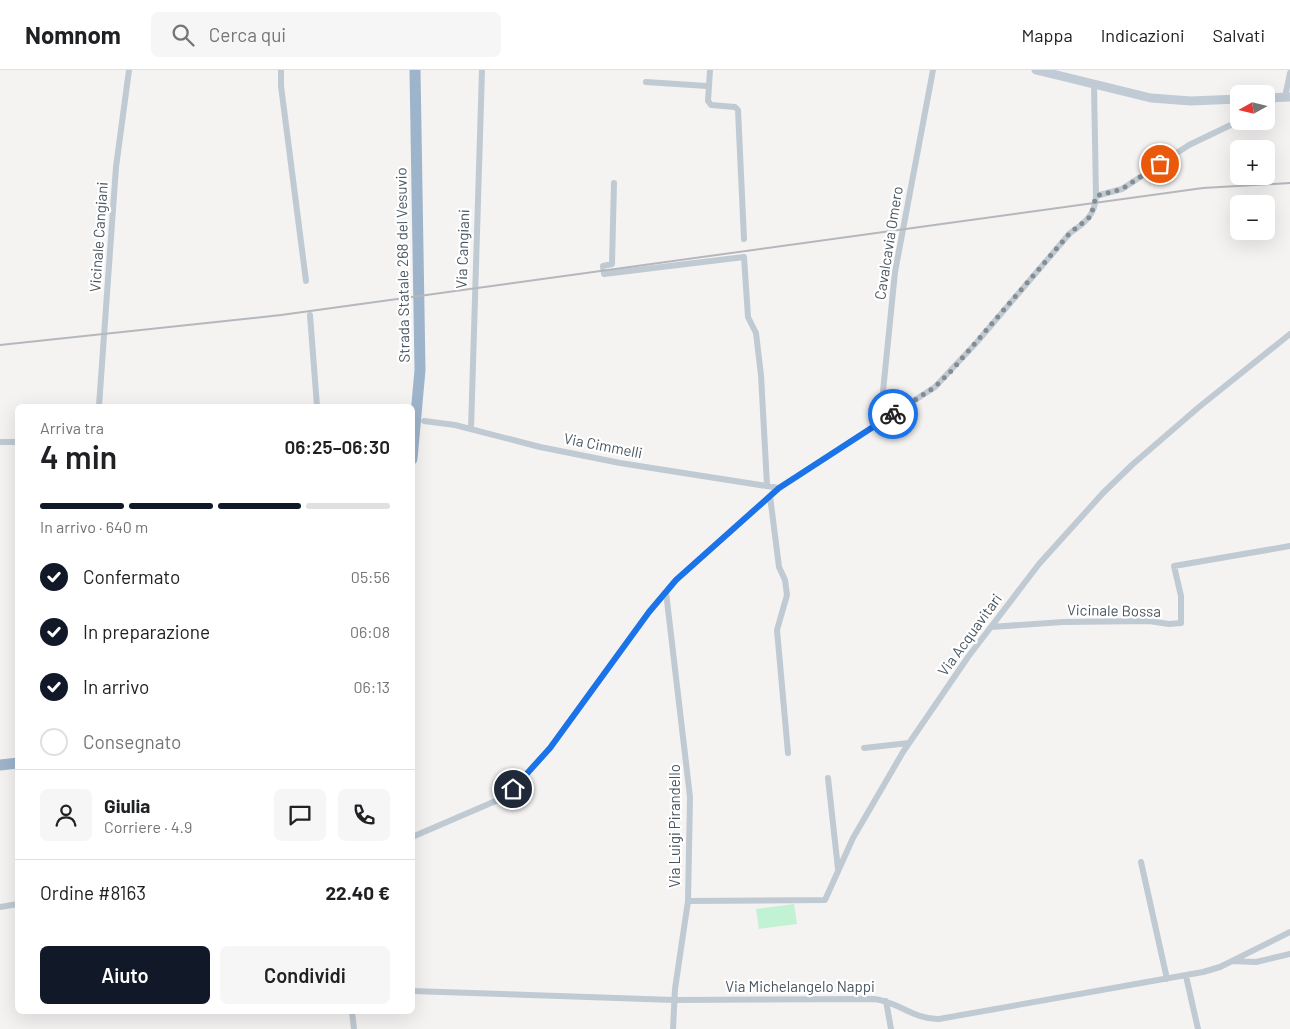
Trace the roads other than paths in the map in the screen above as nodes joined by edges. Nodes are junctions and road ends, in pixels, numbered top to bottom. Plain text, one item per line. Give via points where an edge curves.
1 (128, 70) edge
2 (281, 70) edge
3 (415, 70) edge
4 (482, 70) edge
5 (710, 70) edge
6 (933, 70) edge
7 (1036, 70) edge
8 (1290, 73) edge
9 (646, 82) dead end
10 (1094, 84) junction
11 (707, 86) junction
12 (1288, 97) edge
13 (1275, 98) edge
14 (1230, 99) edge
15 (1230, 125) edge
16 (614, 183) dead end
17 (1096, 196) junction
18 (744, 239) dead end
19 (306, 281) dead end
20 (310, 315) dead end
21 (1290, 334) edge
22 (99, 404) edge
23 (318, 404) edge
24 (424, 422) dead end
25 (880, 422) junction
26 (415, 426) edge
27 (471, 429) junction
28 (0, 442) edge
29 (15, 442) edge
30 (767, 485) junction
31 (779, 488) junction
32 (770, 496) junction
33 (1290, 546) edge
34 (666, 592) junction
35 (991, 627) junction
36 (909, 743) junction
37 (864, 748) dead end
38 (788, 753) dead end
39 (15, 763) edge
40 (1, 765) edge
41 (828, 778) dead end
42 (415, 836) edge
43 (1141, 862) dead end
44 (838, 869) junction
45 (688, 901) junction
46 (15, 905) edge
47 (0, 908) edge
48 (1290, 932) edge
49 (1290, 954) edge
50 (1232, 962) junction
51 (1186, 976) junction
52 (1167, 980) junction
53 (415, 991) edge
54 (674, 1000) junction
55 (886, 1000) junction
56 (352, 1014) edge
57 (354, 1029) edge
58 (673, 1029) edge
59 (891, 1029) edge
60 (1198, 1029) edge

1 - 22 street, Vicinale Cangiani via 116,167
2 - 19 street
3 - 26 highway, Strada Statale 268 del Vesuvio via 420,370
4 - 27 street, Via Cangiani
5 - 11 street
6 - 25 street, Cavalcavia Omero via 893,286
7 - 10 main road
8 - 12 street
9 - 11 street
10 - 14 main road via 1162,99
10 - 17 street
11 - 18 street via 708,101 712,105 738,110
12 - 13 main road
15 - 17 street via 1189,145 1122,189
16 - 30 street via 612,264 603,266 604,274 744,257 748,317 756,333 761,375
17 - 25 street via 1091,216 1070,233 952,370 935,387
20 - 23 street
21 - 35 street, Via Acquavitari via 1179,423 1109,487 1039,564
24 - 27 street, Via Cimmelli
25 - 31 street
27 - 30 street, Via Cimmelli via 620,463
28 - 29 street
30 - 31 street, Via Cimmelli
31 - 32 street
32 - 34 street
32 - 38 street via 779,567 787,595 777,630
33 - 35 street, Vicinale Bossa via 1174,566 1181,596 1181,623 1063,622
34 - 42 street via 550,748 513,789 498,800
34 - 45 street, Via Luigi Pirandello via 688,766
35 - 36 street, Via Acquavitari
36 - 37 street
36 - 44 street, Via Acquavitari via 866,814
39 - 40 highway
41 - 44 street
43 - 52 street
44 - 45 street, Via Acquavitari via 828,896 819,902
45 - 54 street, Via Luigi Pirandello
46 - 47 street
48 - 50 street, Via Michelangelo Nappi
49 - 50 street via 1256,962
50 - 51 street, Via Michelangelo Nappi
51 - 52 street, Via Michelangelo Nappi
51 - 60 street
52 - 55 street, Via Michelangelo Nappi via 939,1019 921,1016
53 - 54 street, Via Michelangelo Nappi
54 - 55 street, Via Michelangelo Nappi
54 - 58 street, Via Luigi Pirandello
55 - 59 street
56 - 57 street

